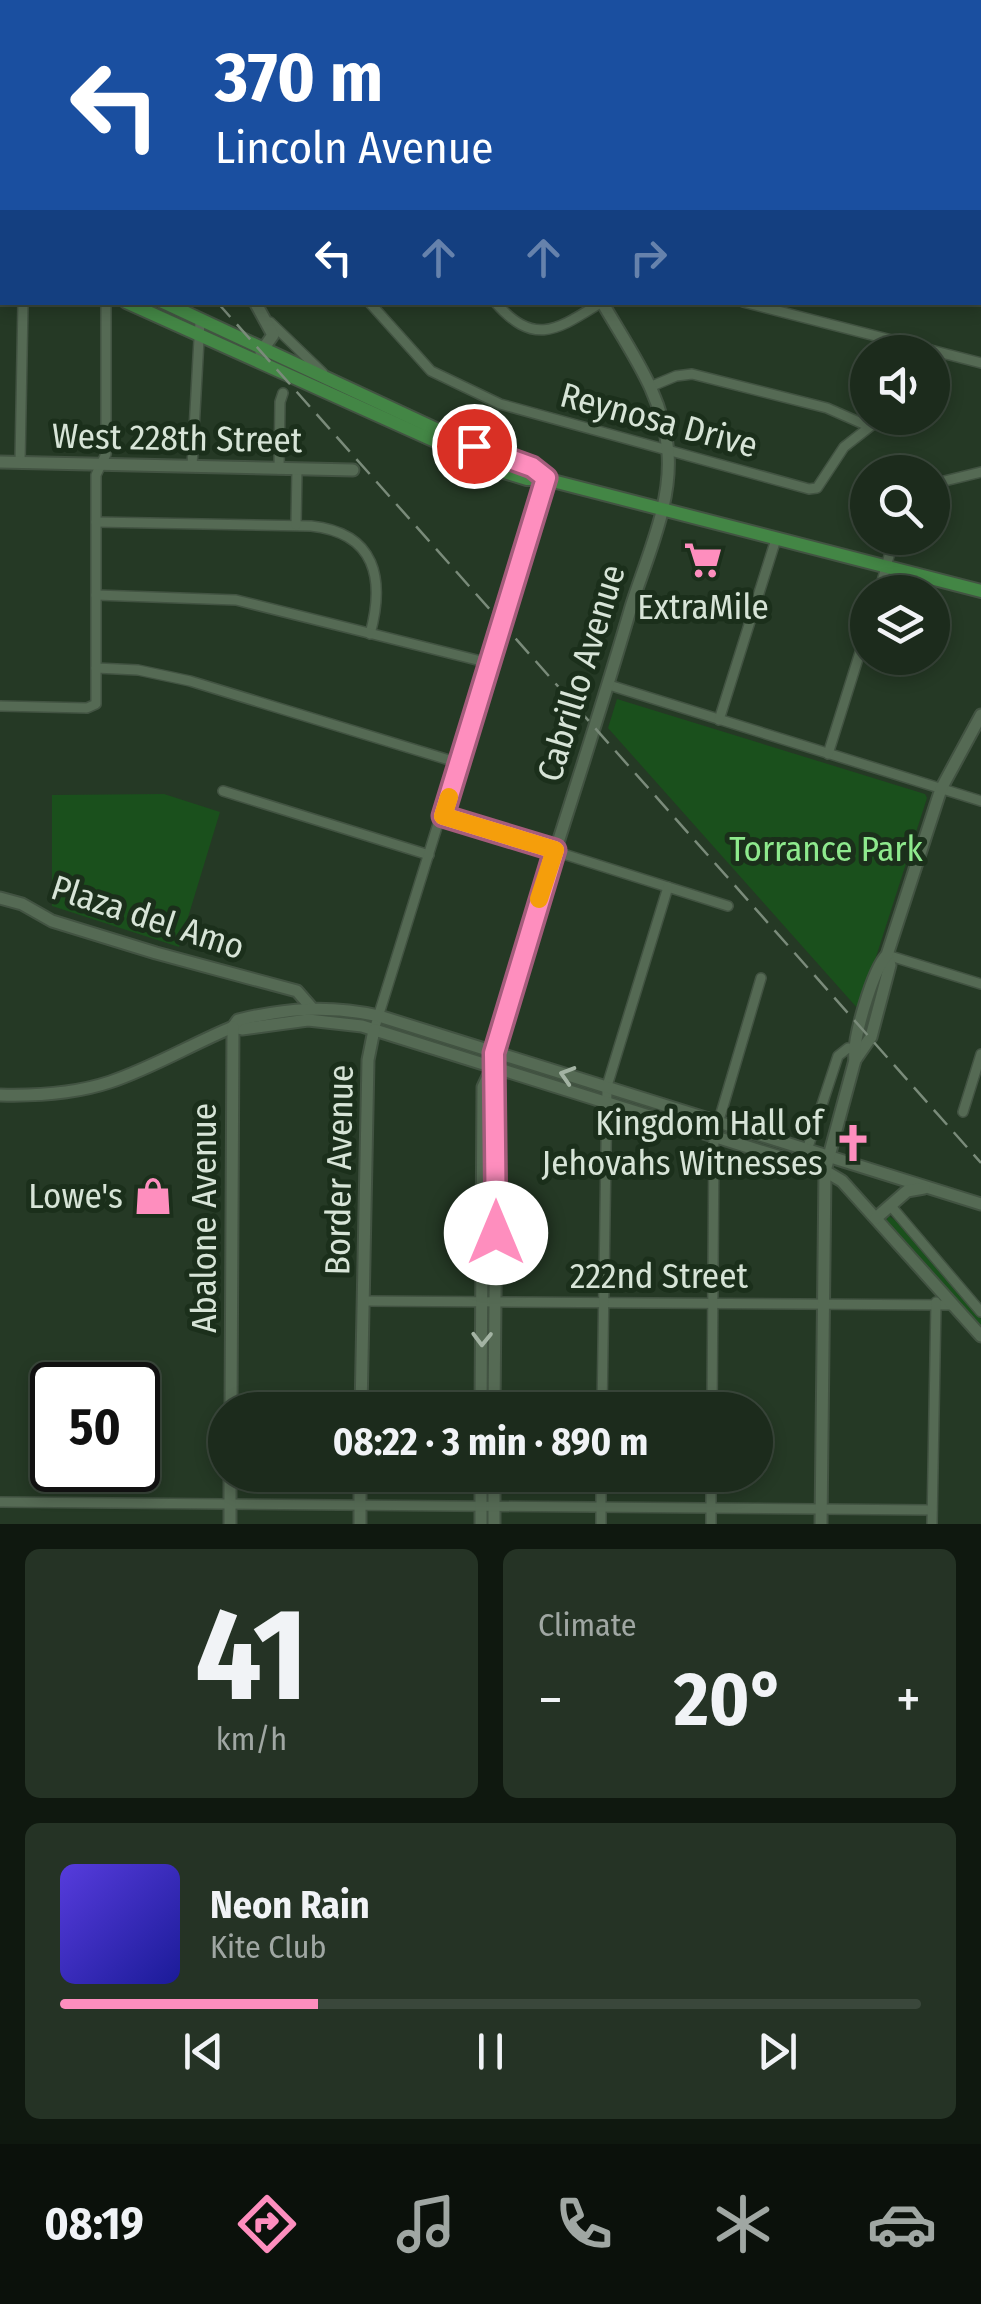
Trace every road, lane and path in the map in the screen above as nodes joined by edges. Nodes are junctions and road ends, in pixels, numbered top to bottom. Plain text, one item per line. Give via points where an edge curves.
1 (22, 305) edge
2 (106, 305) edge
3 (134, 305) edge
4 (167, 305) edge
5 (257, 305) edge
6 (372, 305) edge
7 (498, 305) edge
8 (598, 305) edge
9 (603, 305) edge
10 (754, 305) edge
11 (265, 318) junction
12 (198, 328) junction
13 (859, 335) edge
14 (259, 356) junction
15 (950, 357) edge
16 (981, 363) edge
17 (329, 379) junction
18 (652, 386) junction
19 (283, 393) dead end
20 (850, 418) edge
21 (429, 433) junction
22 (858, 435) edge
23 (668, 451) junction
24 (0, 462) edge
25 (20, 462) junction
26 (101, 464) junction
27 (192, 466) junction
28 (279, 469) junction
29 (297, 469) junction
30 (353, 470) dead end
31 (981, 472) edge
32 (546, 478) junction
33 (950, 480) edge
34 (661, 508) junction
35 (96, 522) junction
36 (296, 525) junction
37 (776, 539) junction
38 (889, 555) edge
39 (886, 568) junction
40 (884, 575) edge
41 (981, 592) edge
42 (96, 595) junction
43 (370, 634) junction
44 (489, 663) junction
45 (96, 668) junction
46 (853, 675) edge
47 (608, 685) junction
48 (0, 706) edge
49 (981, 715) edge
50 (719, 720) junction
51 (828, 754) junction
52 (459, 763) junction
53 (941, 789) junction
54 (223, 791) dead end
55 (981, 801) edge
56 (443, 816) junction
57 (555, 850) junction
58 (429, 855) junction
59 (668, 886) junction
60 (0, 898) edge
61 (728, 906) dead end
62 (888, 955) junction
63 (761, 978) dead end
64 (981, 984) edge
65 (280, 987) junction
66 (311, 1007) junction
67 (285, 1010) junction
68 (380, 1016) junction
69 (233, 1027) junction
70 (374, 1030) junction
71 (494, 1053) junction
72 (854, 1054) junction
73 (981, 1054) edge
74 (492, 1068) junction
75 (606, 1086) junction
76 (0, 1095) edge
77 (606, 1103) junction
78 (963, 1112) dead end
79 (716, 1122) junction
80 (714, 1137) junction
81 (806, 1150) junction
82 (827, 1156) junction
83 (825, 1170) junction
84 (876, 1171) junction
85 (938, 1190) junction
86 (895, 1200) junction
87 (981, 1204) edge
88 (876, 1218) junction
89 (936, 1285) junction
90 (364, 1300) junction
91 (489, 1302) junction
92 (604, 1304) junction
93 (713, 1304) junction
94 (822, 1304) junction
95 (936, 1305) junction
96 (954, 1305) junction
97 (981, 1312) edge
98 (981, 1336) edge
99 (231, 1392) edge
100 (361, 1392) edge
101 (482, 1392) edge
102 (493, 1392) edge
103 (602, 1392) edge
104 (712, 1392) edge
105 (230, 1492) edge
106 (360, 1492) edge
107 (484, 1492) edge
108 (490, 1492) edge
109 (601, 1492) edge
110 (711, 1492) edge
111 (0, 1502) edge
112 (230, 1506) junction
113 (360, 1506) junction
114 (601, 1506) junction
115 (487, 1507) junction
116 (711, 1508) junction
117 (821, 1508) junction
118 (932, 1510) junction
119 (230, 1524) edge
120 (360, 1524) edge
121 (480, 1524) edge
122 (494, 1524) edge
123 (601, 1524) edge
124 (711, 1524) edge
125 (820, 1524) edge
126 (932, 1524) edge

1 - 25 street
2 - 26 street
3 - 12 main road
4 - 12 main road
5 - 11 street
6 - 23 street, Reynosa Drive via 438,376 527,414
7 - 8 street via 518,325 548,331
9 - 18 street, Cabrillo Avenue
10 - 13 street
11 - 14 street via 273,335
11 - 17 street
12 - 14 main road
12 - 27 street
14 - 17 main road
14 - 21 main road
15 - 16 street
17 - 21 main road
18 - 20 street via 692,374
18 - 23 street, Cabrillo Avenue
19 - 28 street
21 - 32 main road via 504,472
22 - 23 street, Reynosa Drive via 813,489
23 - 34 street, Cabrillo Avenue
24 - 25 street, West 228th Street
25 - 26 street, West 228th Street
26 - 27 street, West 228th Street
26 - 35 street
27 - 28 street, West 228th Street
28 - 29 street, West 228th Street
29 - 30 street, West 228th Street
29 - 36 street
31 - 33 street
32 - 34 main road
32 - 44 street, Border Avenue
34 - 37 main road
34 - 47 street, Cabrillo Avenue
35 - 36 street
35 - 42 street
36 - 43 street via 334,531 364,550 378,585
37 - 39 main road
37 - 50 street
38 - 39 street
39 - 40 street
39 - 41 main road
42 - 43 street via 236,600
42 - 45 street
43 - 44 street
44 - 52 street, Border Avenue
45 - 48 street via 96,704 87,708
45 - 52 street via 190,681
46 - 51 street
47 - 50 street
47 - 57 street, Cabrillo Avenue
49 - 53 street
50 - 51 street
51 - 53 street
52 - 56 street, Border Avenue
53 - 55 street
53 - 62 street
54 - 58 street
56 - 57 street
56 - 58 street, Border Avenue
57 - 59 street
57 - 71 street, Cabrillo Avenue
58 - 68 street, Border Avenue
59 - 61 street
59 - 75 street
60 - 65 street, Plaza del Amo via 52,921
62 - 64 street
62 - 72 street via 870,1037
63 - 79 street
65 - 66 street, Plaza del Amo via 298,991
65 - 67 street, Plaza del Amo
66 - 67 street, Plaza del Amo
66 - 68 street, Plaza del Amo
67 - 69 street, Plaza del Amo via 238,1020
68 - 70 street, Border Avenue
68 - 71 street, Plaza del Amo
69 - 70 street via 321,1020
69 - 76 street via 108,1083
69 - 99 street, Abalone Avenue
70 - 74 street
70 - 90 street, Border Avenue
71 - 74 street, Cabrillo Avenue
75 -> 71 street, Plaza del Amo
72 - 81 street via 848,1048 838,1056
72 - 82 street
73 - 78 street
74 - 77 street
74 - 91 street, Cabrillo Avenue via 497,1079
75 - 77 street
75 - 79 street, Plaza del Amo
77 - 80 street
77 - 92 street
79 - 80 street
79 - 81 street, Plaza del Amo
80 - 83 street
80 - 93 street
81 - 82 street, Plaza del Amo
82 - 83 street
82 - 84 street, Plaza del Amo
83 - 88 street
83 - 94 street
84 - 85 street, Plaza del Amo
84 - 86 street
85 - 86 street via 913,1188
85 - 87 street, Plaza del Amo
86 - 88 street
86 - 97 street
88 - 89 street
89 - 95 street
89 - 96 street
90 - 91 street, 222nd Street
90 - 100 street, Border Avenue
91 - 92 street, 222nd Street
91 -> 101 street, Cabrillo Avenue
91 - 102 street, Cabrillo Avenue
92 - 93 street, 222nd Street
92 - 103 street
93 - 94 street, 222nd Street
93 - 104 street
94 - 95 street, 222nd Street
94 - 117 street
95 - 96 street, 222nd Street
95 - 118 street
96 - 98 street
105 - 112 street
106 - 113 street
107 - 115 street
108 - 115 street
109 - 114 street
110 - 116 street
111 - 112 street
112 - 113 street
112 - 119 street
113 - 115 street
113 - 120 street
114 - 115 street
114 - 116 street
114 - 123 street
115 - 121 street
115 - 122 street
116 - 117 street
116 - 124 street
117 - 118 street
117 - 125 street
118 - 126 street

